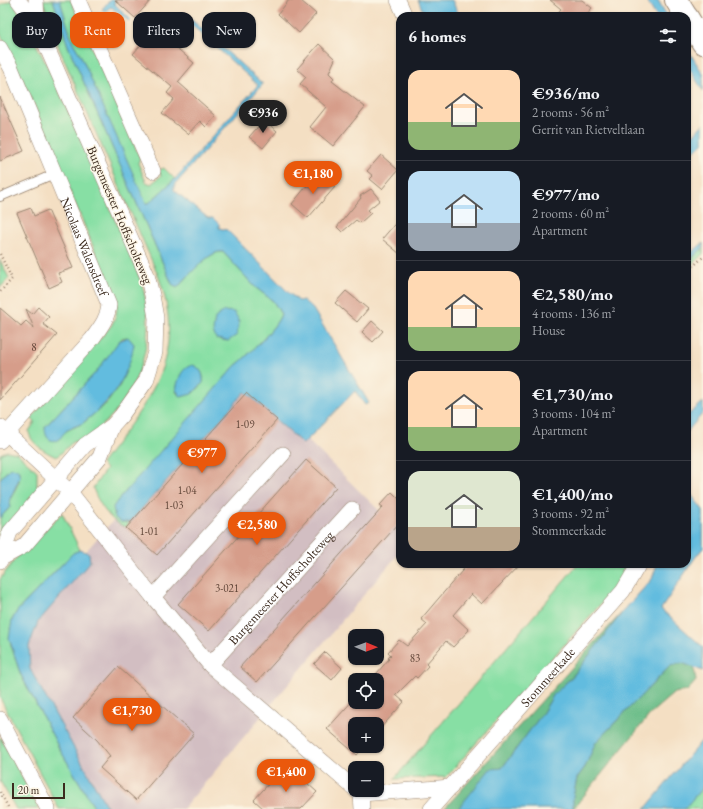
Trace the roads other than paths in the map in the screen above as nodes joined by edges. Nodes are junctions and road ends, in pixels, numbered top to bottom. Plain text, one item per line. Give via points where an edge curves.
1 (18, 0) edge
2 (36, 0) edge
3 (78, 0) edge
4 (398, 0) edge
5 (676, 0) edge
6 (27, 12) edge
7 (36, 12) edge
8 (403, 12) edge
9 (684, 12) edge
10 (691, 24) edge
11 (703, 43) edge
12 (0, 48) edge
13 (47, 48) edge
14 (153, 171) dead end
15 (54, 174) junction
16 (0, 197) edge
17 (112, 426) junction
18 (2, 434) edge
19 (284, 454) dead end
20 (57, 478) junction
21 (70, 492) junction
22 (352, 509) dead end
23 (1, 559) edge
24 (637, 568) edge
25 (152, 597) junction
26 (210, 665) junction
27 (0, 719) edge
28 (348, 787) edge
29 (451, 787) junction
30 (384, 793) edge
31 (48, 809) edge
32 (431, 809) edge

1 - 6 street, Burgemeester Hoffscholteweg
2 - 7 street, Burgemeester Hoffscholteweg
3 - 14 street
4 - 8 street
5 - 9 street
10 - 11 street
12 - 15 street, Nicolaas Walensdreef via 11,68
13 - 17 street, Burgemeester Hoffscholteweg via 139,254 152,295 156,318 155,352 146,381
15 - 16 lane
15 - 18 street, Nicolaas Walensdreef via 110,305 103,325 92,339
17 - 20 street, Burgemeester Hoffscholteweg via 85,445
17 - 21 street, Burgemeester Hoffscholteweg via 100,457
18 - 20 street
19 - 25 street
20 - 21 street
20 - 23 street, Burgemeester Hoffscholteweg via 10,532
21 - 23 street, Burgemeester Hoffscholteweg via 24,546
21 - 25 street
22 - 26 street, Burgemeester Hoffscholteweg
24 - 29 street, Stommeerkade via 623,591
25 - 26 street
26 - 28 street
27 - 31 street
29 - 30 street
29 - 32 street, Stommeerkade

